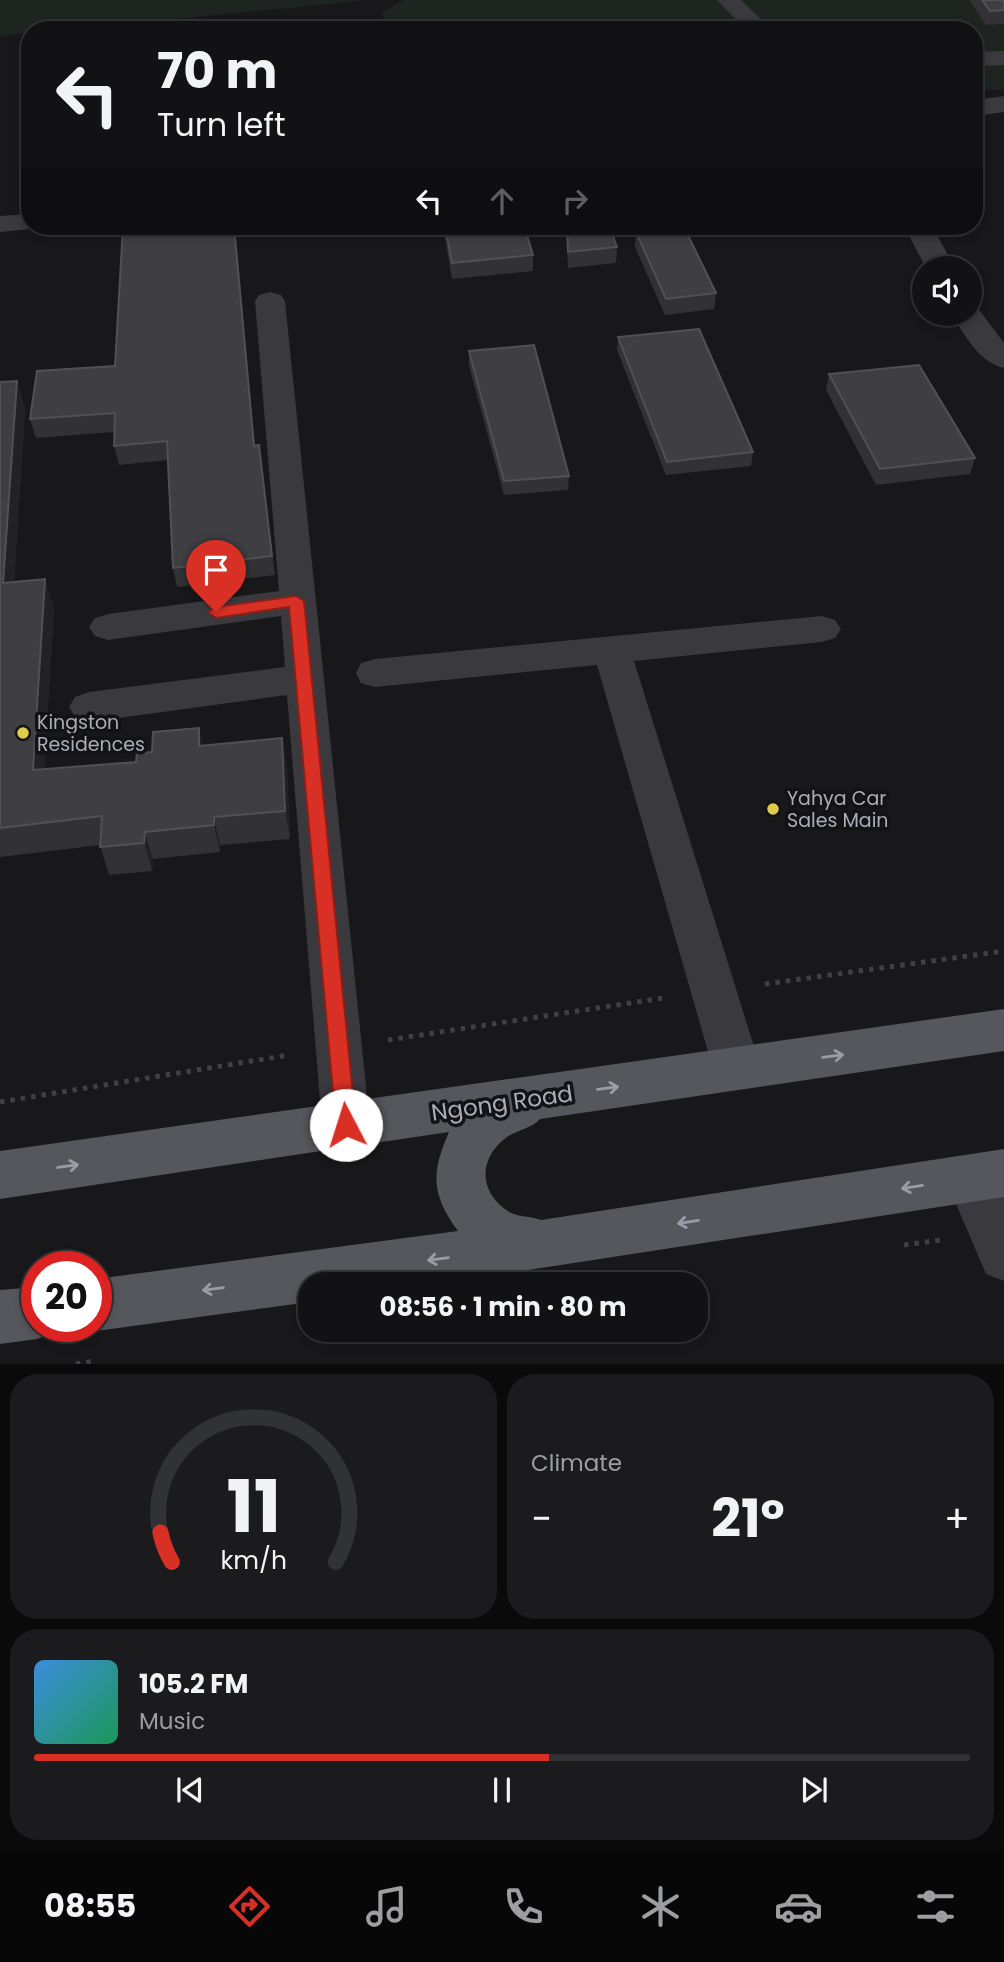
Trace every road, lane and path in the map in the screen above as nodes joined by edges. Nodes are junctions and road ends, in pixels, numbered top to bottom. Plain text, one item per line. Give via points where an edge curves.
1 (728, 0) edge
2 (750, 21) edge
3 (1004, 58) edge
4 (983, 59) edge
5 (1004, 104) edge
6 (983, 107) edge
7 (21, 223) edge
8 (0, 224) edge
9 (923, 235) edge
10 (934, 256) edge
11 (270, 301) dead end
12 (974, 326) edge
13 (1004, 359) edge
14 (296, 601) junction
15 (108, 627) dead end
16 (822, 629) dead end
17 (612, 650) junction
18 (375, 673) dead end
19 (304, 679) junction
20 (89, 707) dead end
21 (1004, 951) edge
22 (714, 990) junction
23 (1004, 1030) edge
24 (338, 1047) junction
25 (737, 1069) junction
26 (540, 1097) junction
27 (0, 1102) edge
28 (346, 1125) junction
29 (0, 1175) edge
30 (987, 1175) edge
31 (549, 1244) junction
32 (1004, 1256) edge
33 (112, 1303) edge
34 (21, 1314) edge
35 (0, 1317) edge

1 - 2 street
3 - 4 street
5 - 6 street
7 - 8 street
9 - 10 street
11 - 14 street
12 - 13 street
14 - 15 street
14 - 19 street
16 - 17 street
17 - 18 street
17 - 22 street
19 - 20 street
19 - 24 street
21 - 22 path
22 - 24 path
22 - 25 street
25 -> 23 main road, Ngong Road
24 - 27 path
24 - 28 street
26 -> 25 main road, Ngong Road
26 - 28 main road, Ngong Road
26 - 31 main road via 490,1121 469,1142 460,1165 464,1198 499,1236
29 -> 28 main road, Ngong Road
30 -> 31 main road
30 - 32 street
31 -> 33 main road
34 - 35 main road

